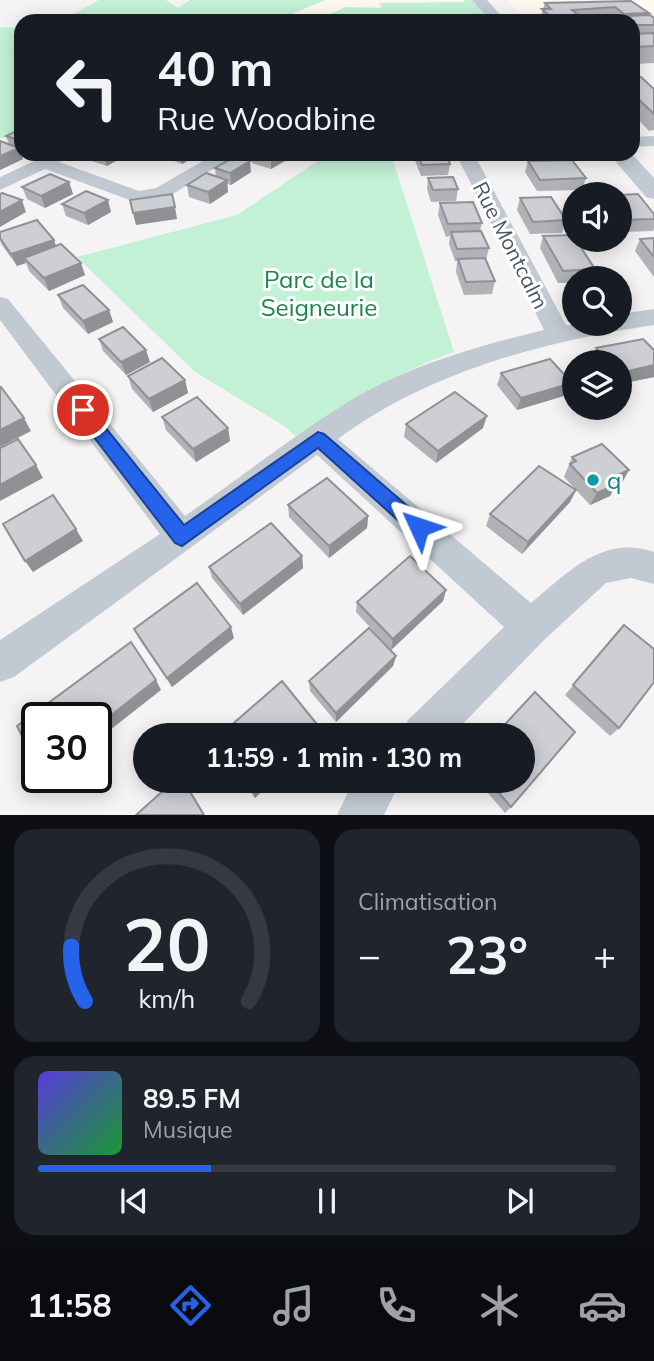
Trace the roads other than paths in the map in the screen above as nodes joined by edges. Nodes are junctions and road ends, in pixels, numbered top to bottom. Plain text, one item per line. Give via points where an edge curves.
1 (479, 0) edge
2 (498, 0) edge
3 (492, 14) edge
4 (510, 14) edge
5 (640, 150) edge
6 (48, 161) edge
7 (216, 161) edge
8 (469, 161) edge
9 (626, 161) edge
10 (44, 163) junction
11 (654, 167) edge
12 (0, 184) edge
13 (654, 192) edge
14 (0, 304) edge
15 (654, 317) edge
16 (632, 320) edge
17 (562, 333) edge
18 (559, 334) junction
19 (318, 439) junction
20 (182, 537) junction
21 (654, 568) edge
22 (531, 627) junction
23 (0, 663) edge
24 (435, 723) edge
25 (372, 793) edge
26 (359, 815) edge

1 - 3 street
2 - 4 street
5 - 11 street
6 - 10 street
7 - 10 street via 161,193 138,197
8 - 18 street, Rue Montcalm
9 - 13 street
10 - 12 street
14 - 20 street
15 - 16 street
17 - 18 street
18 - 19 street via 424,375 359,409
19 - 20 street
19 - 22 street
20 - 23 street
21 - 22 street via 627,562 604,567
22 - 24 street
25 - 26 street

